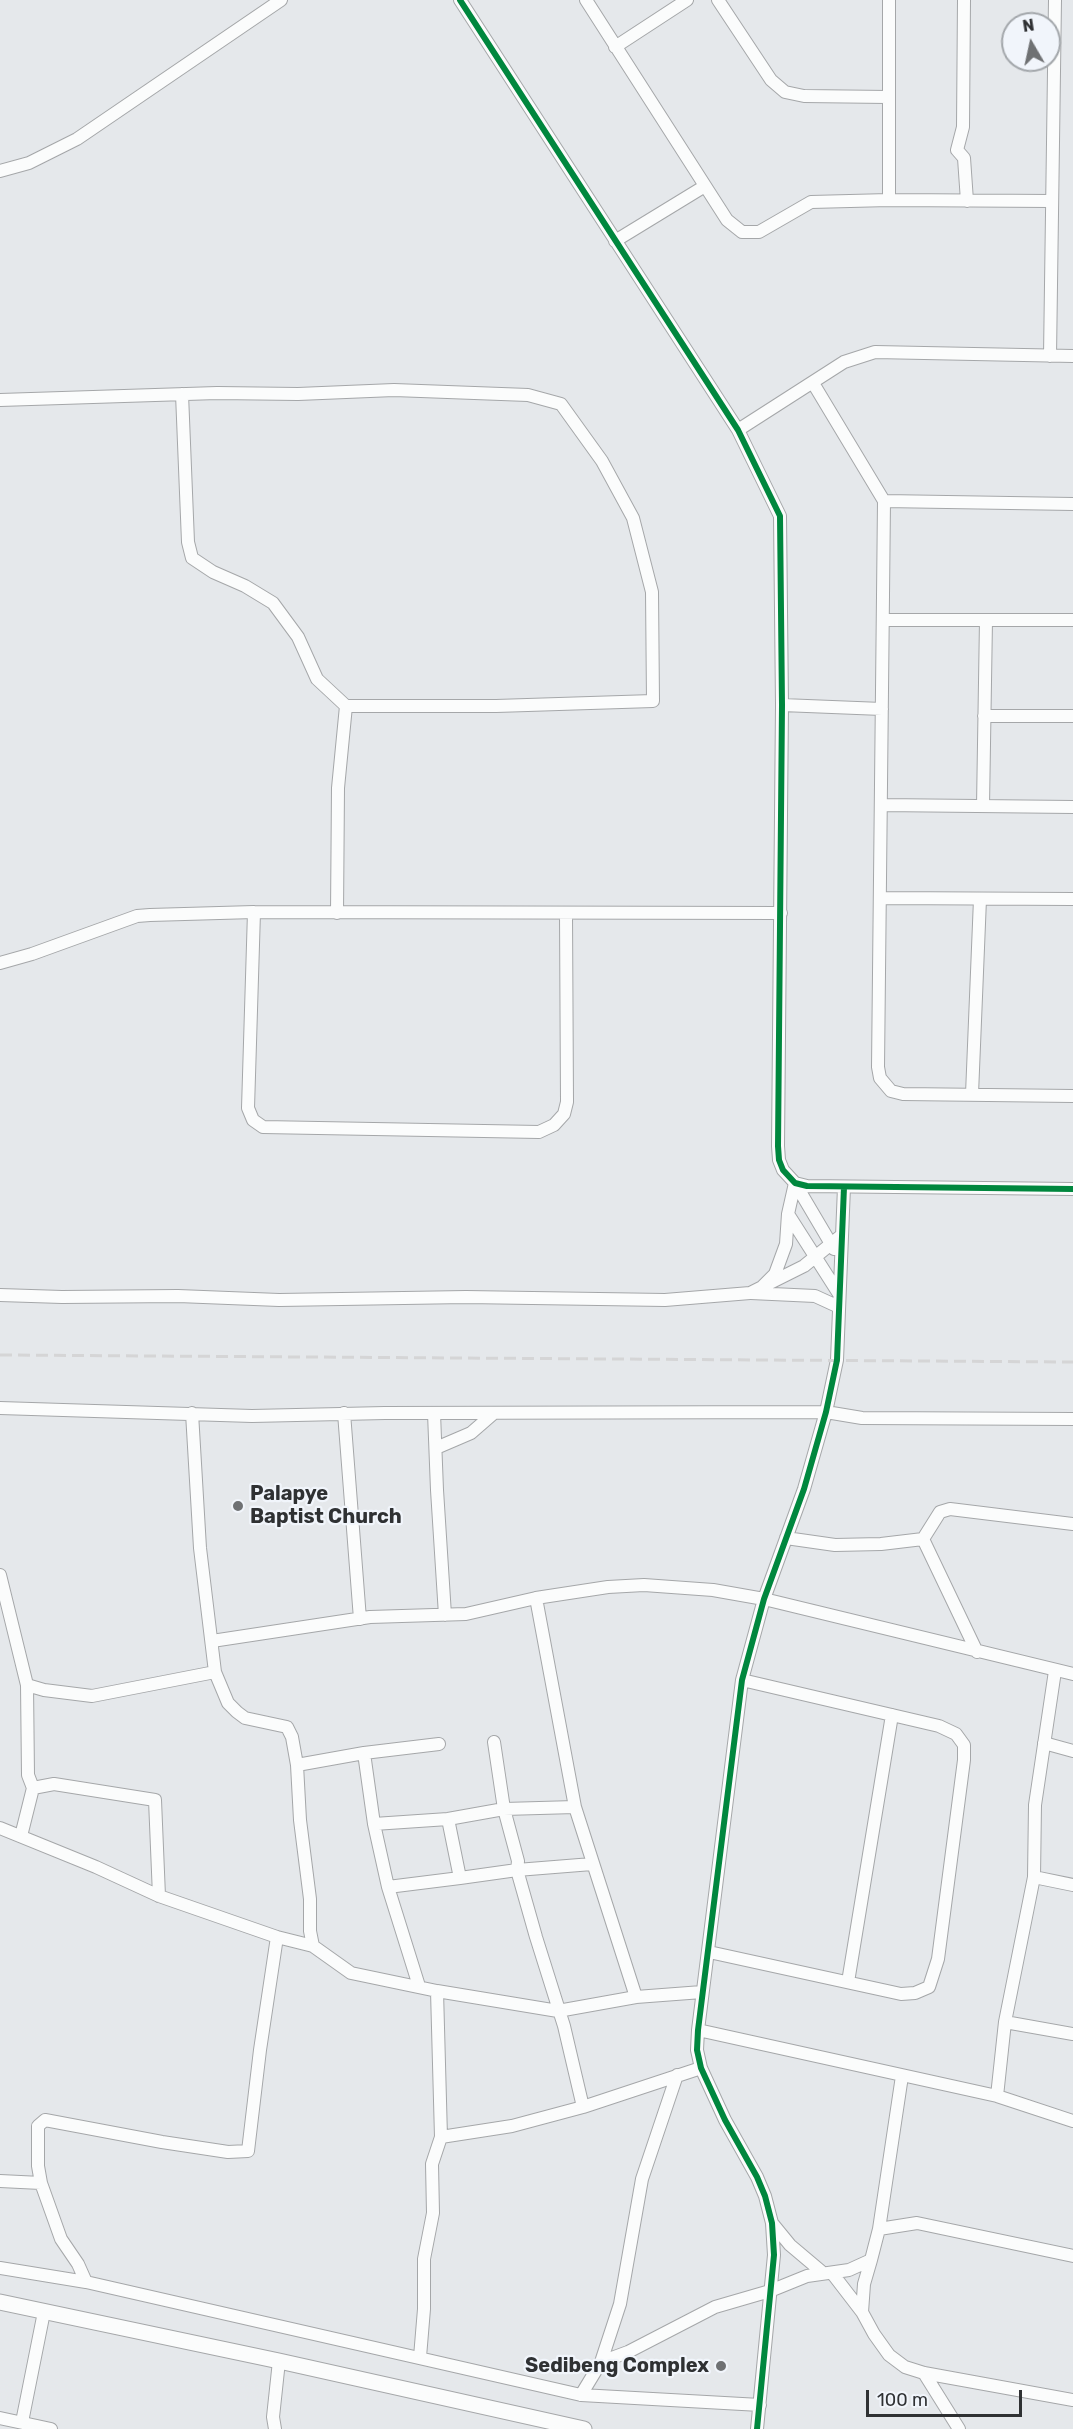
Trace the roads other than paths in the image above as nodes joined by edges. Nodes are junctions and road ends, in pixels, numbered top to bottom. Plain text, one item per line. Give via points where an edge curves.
1 (281, 0) edge
2 (460, 0) edge
3 (586, 0) edge
4 (687, 0) edge
5 (718, 0) edge
6 (889, 0) edge
7 (964, 0) edge
8 (1055, 0) edge
9 (615, 47) junction
10 (888, 97) junction
11 (0, 171) edge
12 (705, 186) junction
13 (889, 200) junction
14 (967, 201) junction
15 (1052, 201) junction
16 (615, 241) junction
17 (1073, 356) edge
18 (1050, 357) junction
19 (813, 383) junction
20 (182, 394) junction
21 (0, 400) edge
22 (738, 430) junction
23 (884, 501) junction
24 (1073, 504) edge
25 (883, 620) junction
26 (986, 620) junction
27 (1073, 620) edge
28 (782, 705) junction
29 (346, 706) junction
30 (882, 709) junction
31 (984, 716) junction
32 (1073, 716) edge
33 (881, 805) junction
34 (983, 806) junction
35 (1073, 807) edge
36 (880, 898) junction
37 (980, 898) junction
38 (1073, 899) edge
39 (254, 912) junction
40 (337, 913) junction
41 (781, 913) junction
42 (566, 914) junction
43 (0, 963) edge
44 (972, 1095) junction
45 (1073, 1095) edge
46 (795, 1183) junction
47 (844, 1187) junction
48 (1073, 1189) edge
49 (788, 1214) junction
50 (842, 1235) junction
51 (832, 1244) junction
52 (816, 1257) junction
53 (841, 1261) junction
54 (762, 1287) junction
55 (750, 1293) junction
56 (839, 1294) junction
57 (0, 1295) edge
58 (839, 1307) junction
59 (0, 1408) edge
60 (826, 1412) junction
61 (192, 1413) junction
62 (344, 1413) junction
63 (434, 1413) junction
64 (494, 1413) junction
65 (1073, 1419) edge
66 (436, 1448) junction
67 (1073, 1524) edge
68 (786, 1538) junction
69 (923, 1539) junction
70 (0, 1575) edge
71 (536, 1598) junction
72 (764, 1599) junction
73 (445, 1615) junction
74 (360, 1619) junction
75 (212, 1641) junction
76 (977, 1652) junction
77 (1055, 1671) junction
78 (215, 1672) junction
79 (1073, 1674) edge
80 (742, 1680) junction
81 (27, 1685) junction
82 (892, 1715) junction
83 (494, 1742) dead end
84 (1044, 1743) junction
85 (439, 1744) dead end
86 (1073, 1751) edge
87 (364, 1753) junction
88 (297, 1765) junction
89 (33, 1788) junction
90 (575, 1807) junction
91 (504, 1809) junction
92 (448, 1818) junction
93 (374, 1824) junction
94 (0, 1828) edge
95 (21, 1836) junction
96 (592, 1864) junction
97 (518, 1870) junction
98 (1034, 1877) junction
99 (460, 1878) junction
100 (1073, 1885) edge
101 (388, 1887) junction
102 (159, 1896) junction
103 (277, 1937) junction
104 (313, 1946) junction
105 (709, 1952) junction
106 (848, 1982) junction
107 (420, 1986) junction
108 (437, 1991) junction
109 (702, 1992) junction
110 (636, 1997) junction
111 (558, 2011) junction
112 (1005, 2022) junction
113 (698, 2030) junction
114 (1073, 2034) edge
115 (701, 2068) junction
116 (677, 2075) junction
117 (903, 2076) junction
118 (997, 2096) junction
119 (583, 2107) junction
120 (1073, 2121) edge
121 (441, 2138) junction
122 (0, 2181) edge
123 (41, 2183) junction
124 (772, 2223) junction
125 (879, 2229) junction
126 (1073, 2256) edge
127 (871, 2260) junction
128 (0, 2268) edge
129 (827, 2272) junction
130 (86, 2282) junction
131 (770, 2291) junction
132 (0, 2302) edge
133 (44, 2312) junction
134 (862, 2312) junction
135 (420, 2357) junction
136 (279, 2361) junction
137 (601, 2362) junction
138 (924, 2373) junction
139 (581, 2395) junction
140 (1073, 2400) edge
141 (760, 2405) junction
142 (0, 2418) edge
143 (22, 2422) junction
144 (51, 2429) edge
145 (275, 2429) edge
146 (584, 2429) edge
147 (757, 2429) edge
148 (959, 2429) edge

1 - 11 street via 77,139 30,163
2 - 16 street
3 - 9 street
4 - 9 street
5 - 10 street via 771,80 785,92 804,96
6 - 10 street
7 - 14 street via 963,127 957,150 964,158
8 - 15 street
9 - 12 street
10 - 13 street
12 - 13 street via 727,220 742,232 750,233 759,232 811,202
12 - 16 street
13 - 14 street
14 - 15 street
15 - 18 street
16 - 22 street
17 - 18 street
18 - 19 street via 876,352 844,362
19 - 22 street
19 - 23 street
20 - 21 street
20 - 29 street via 187,531 192,558 273,603 298,637 317,679
20 - 29 street via 436,391 528,395 561,404 602,461 633,518 652,592 653,701
22 - 28 street via 780,516
23 - 24 street
23 - 25 street
25 - 26 street
25 - 30 street
26 - 27 street
26 - 31 street
28 - 30 street
28 - 41 street
29 - 40 street via 338,788
30 - 33 street
31 - 32 street
31 - 34 street
33 - 34 street
33 - 36 street
34 - 35 street
36 - 37 street
36 - 44 street via 880,1078 891,1091 903,1094
37 - 38 street
37 - 44 street
39 - 40 street
39 - 42 street via 248,1108 253,1120 263,1127 539,1132 554,1125 564,1114 567,1102
39 - 43 street via 137,916
40 - 42 street
41 - 42 street
41 - 46 street via 779,1160
44 - 45 street
46 - 47 street
46 - 49 street
46 - 51 street
47 - 48 street
47 - 50 street
49 - 52 street
49 - 54 street via 786,1244 775,1274
50 - 51 street
50 - 53 street
51 - 52 street
51 - 53 street
52 - 54 street
52 - 56 street
53 - 56 street
54 - 55 street
55 - 57 street via 665,1300
55 - 58 street via 815,1296
56 - 58 street
58 - 60 street via 837,1360
59 - 61 street
60 - 64 street
60 - 65 street via 862,1418
60 - 68 street
61 - 62 street
61 - 75 street via 198,1527
62 - 63 street
62 - 74 street
63 - 64 street
63 - 66 street
64 - 66 street via 471,1432
66 - 73 street
67 - 69 street via 950,1509 940,1512
68 - 69 street via 835,1545
68 - 72 street
69 - 76 street
70 - 81 street
71 - 72 street via 644,1585 713,1590
71 - 73 street
71 - 90 street
72 - 76 street
72 - 80 street
73 - 74 street
74 - 75 street
75 - 78 street
76 - 77 street
77 - 79 street
77 - 84 street
78 - 81 street via 92,1696
78 - 88 street via 228,1703 245,1718 287,1727
80 - 82 street
80 - 105 street
81 - 89 street via 28,1768
82 - 106 street
82 - 106 street via 939,1726 956,1734 964,1745 938,1959 929,1987 915,1993 901,1994
83 - 91 street
84 - 86 street
84 - 98 street via 1035,1805
85 - 87 street
87 - 88 street
87 - 93 street
88 - 104 street
89 - 95 street
89 - 102 street via 54,1784 155,1800
90 - 91 street
90 - 96 street
91 - 92 street
91 - 97 street
92 - 93 street
92 - 99 street
93 - 101 street
94 - 95 street
95 - 102 street
96 - 97 street
96 - 110 street
97 - 99 street
97 - 111 street
98 - 100 street
98 - 112 street
99 - 101 street
101 - 107 street
102 - 103 street
103 - 104 street
103 - 123 street via 248,2151 173,2143 45,2120 38,2126
104 - 107 street via 351,1972
105 - 106 street
105 - 109 street
107 - 108 street
108 - 111 street
108 - 121 street
109 - 110 street
109 - 113 street
110 - 111 street
111 - 119 street
112 - 114 street
112 - 118 street
113 - 115 street
113 - 117 street
115 - 116 street
115 - 124 street via 757,2177
116 - 119 street
116 - 137 street via 642,2180 620,2304
117 - 118 street
117 - 125 street
118 - 120 street
119 - 121 street via 512,2126
121 - 135 street via 432,2164 433,2213 424,2259
122 - 123 street
123 - 130 street via 61,2239
124 - 129 street via 790,2245
124 - 131 street
125 - 126 street via 917,2223
125 - 127 street
127 - 129 street via 849,2270
127 - 134 street
128 - 130 street
129 - 131 street
129 - 134 street
130 - 135 street
131 - 137 street via 715,2307
131 - 141 street
132 - 133 street
133 - 136 street
133 - 143 street
134 - 138 street via 889,2355 905,2367
135 - 139 street
136 - 145 street
136 - 146 street
137 - 139 street
138 - 140 street
138 - 148 street
139 - 141 street
141 - 147 street
142 - 143 street
143 - 144 street

